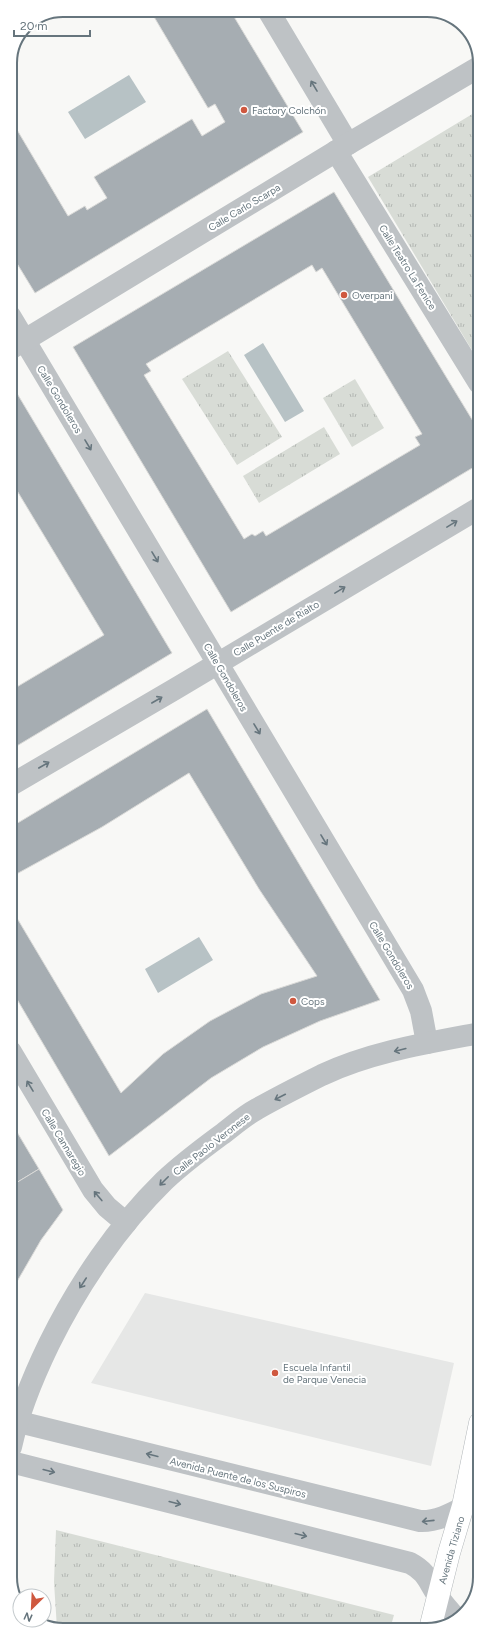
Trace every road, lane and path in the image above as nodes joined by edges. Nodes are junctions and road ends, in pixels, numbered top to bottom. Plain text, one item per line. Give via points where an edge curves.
1 (272, 17) edge
2 (473, 71) edge
3 (342, 148) junction
4 (18, 345) edge
5 (473, 373) edge
6 (473, 512) edge
7 (218, 663) junction
8 (17, 781) edge
9 (473, 1034) edge
10 (427, 1044) junction
11 (17, 1062) edge
12 (126, 1223) junction
13 (17, 1413) edge
14 (17, 1421) edge
15 (17, 1464) edge
16 (473, 1493) edge
17 (472, 1503) edge
18 (438, 1596) junction
19 (453, 1615) edge
20 (431, 1623) edge

3 -> 1 street, Calle Teatro La Fenice
2 - 3 street, Calle Carlo Scarpa
3 - 4 street, Calle Carlo Scarpa
3 - 5 street, Calle Teatro La Fenice
4 -> 7 street, Calle Gondoleros
7 -> 6 street, Calle Puente de Rialto
8 -> 7 street, Calle Puente de Rialto
7 -> 10 street, Calle Gondoleros via 413,990 422,1011
9 - 10 street, Calle Paolo Veronese
10 -> 12 street, Calle Paolo Veronese via 372,1057 323,1075 255,1110 192,1156 164,1181
12 -> 11 street, Calle Cannaregio via 107,1207 93,1190
12 -> 13 street, Calle Paolo Veronese via 80,1286 59,1323
17 -> 14 street, Avenida Puente de los Suspiros via 439,1519 420,1522
15 -> 18 street via 410,1563 426,1575
16 - 17 main road, Avenida Tiziano
17 - 18 main road, Avenida Tiziano
18 - 19 street
18 - 20 main road, Avenida Tiziano

